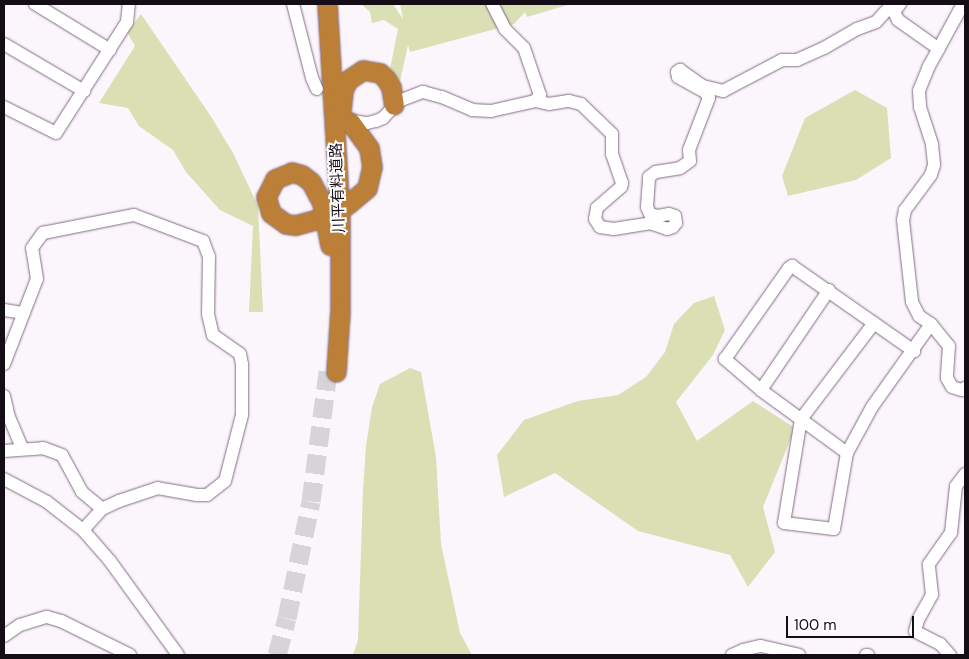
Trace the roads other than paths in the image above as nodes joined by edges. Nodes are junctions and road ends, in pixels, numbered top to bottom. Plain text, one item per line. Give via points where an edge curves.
1 (35, 4) edge
2 (129, 4) edge
3 (293, 4) edge
4 (322, 4) edge
5 (327, 4) edge
6 (492, 4) edge
7 (892, 4) edge
8 (900, 4) edge
9 (963, 4) edge
10 (4, 44) edge
11 (939, 49) junction
12 (110, 50) junction
13 (317, 89) dead end
14 (84, 91) junction
15 (535, 101) junction
16 (394, 105) junction
17 (4, 107) edge
18 (348, 120) joint
19 (344, 209) junction
20 (318, 219) dead end
21 (334, 266) junction
22 (829, 290) junction
23 (4, 310) edge
24 (24, 313) junction
25 (874, 323) junction
26 (930, 324) junction
27 (914, 350) junction
28 (4, 364) edge
29 (965, 388) edge
30 (761, 390) junction
31 (4, 396) edge
32 (6, 418) edge
33 (801, 419) junction
34 (22, 448) junction
35 (4, 451) edge
36 (847, 453) junction
37 (965, 474) edge
38 (4, 479) edge
39 (102, 509) junction
40 (83, 530) junction
41 (4, 636) edge
42 (130, 655) edge
43 (178, 655) edge
44 (732, 655) edge
45 (799, 655) edge
46 (950, 655) edge

1 - 12 street
2 - 12 street via 127,22
3 - 13 street
4 - 21 highway, 川平有料道路
5 - 19 highway, 川平有料道路
6 - 15 street via 505,29 524,48 540,95
7 - 15 street via 876,22 796,60 782,60 723,91 703,86 680,70 677,72 678,77 705,92 709,98 689,150 690,161 680,168 656,172 650,177 647,207 650,214 675,216 676,223 666,229 650,223 614,230 600,227 595,219 597,208 622,183 612,154 612,134 582,104
8 - 11 street via 894,12 898,20
9 - 11 street
10 - 14 street
11 - 26 street via 919,91 920,107 932,144 932,175 905,210 902,220 912,302 919,316
12 - 14 street
14 - 17 street via 56,133
15 - 16 street via 491,111 472,110 423,92
16 - 18 street via 376,121
16 - 19 highway via 391,87 380,73 363,70 348,80 343,90
18 - 19 highway via 369,148 372,167 367,188
19 - 21 highway, 川平有料道路 via 340,311 332,371
20 - 21 highway via 286,224 271,213 266,197 275,179 292,172 302,175 318,192 327,220
22 - 25 street
22 - 30 street
22 - 30 street via 792,266 789,268 725,360
23 - 24 street
24 - 28 street
24 - 39 street via 37,279 32,248 43,233 134,215 203,241 210,256 208,314 213,335 240,354 242,364 242,415 225,481 207,495 158,488
25 - 27 street
25 - 33 street
26 - 27 street
26 - 29 street via 949,346 947,378 952,387
27 - 36 street via 872,407
30 - 33 street
31 - 32 street
32 - 34 street
33 - 36 street
33 - 36 street via 784,524 834,529
34 - 35 street
34 - 39 street via 43,448 62,455 82,492
37 - 46 street via 956,486 951,533 929,564 932,595 915,631 940,644
38 - 40 street via 47,502
39 - 40 street
40 - 43 street via 110,561
41 - 42 street via 20,625 46,618
44 - 45 street via 761,646

